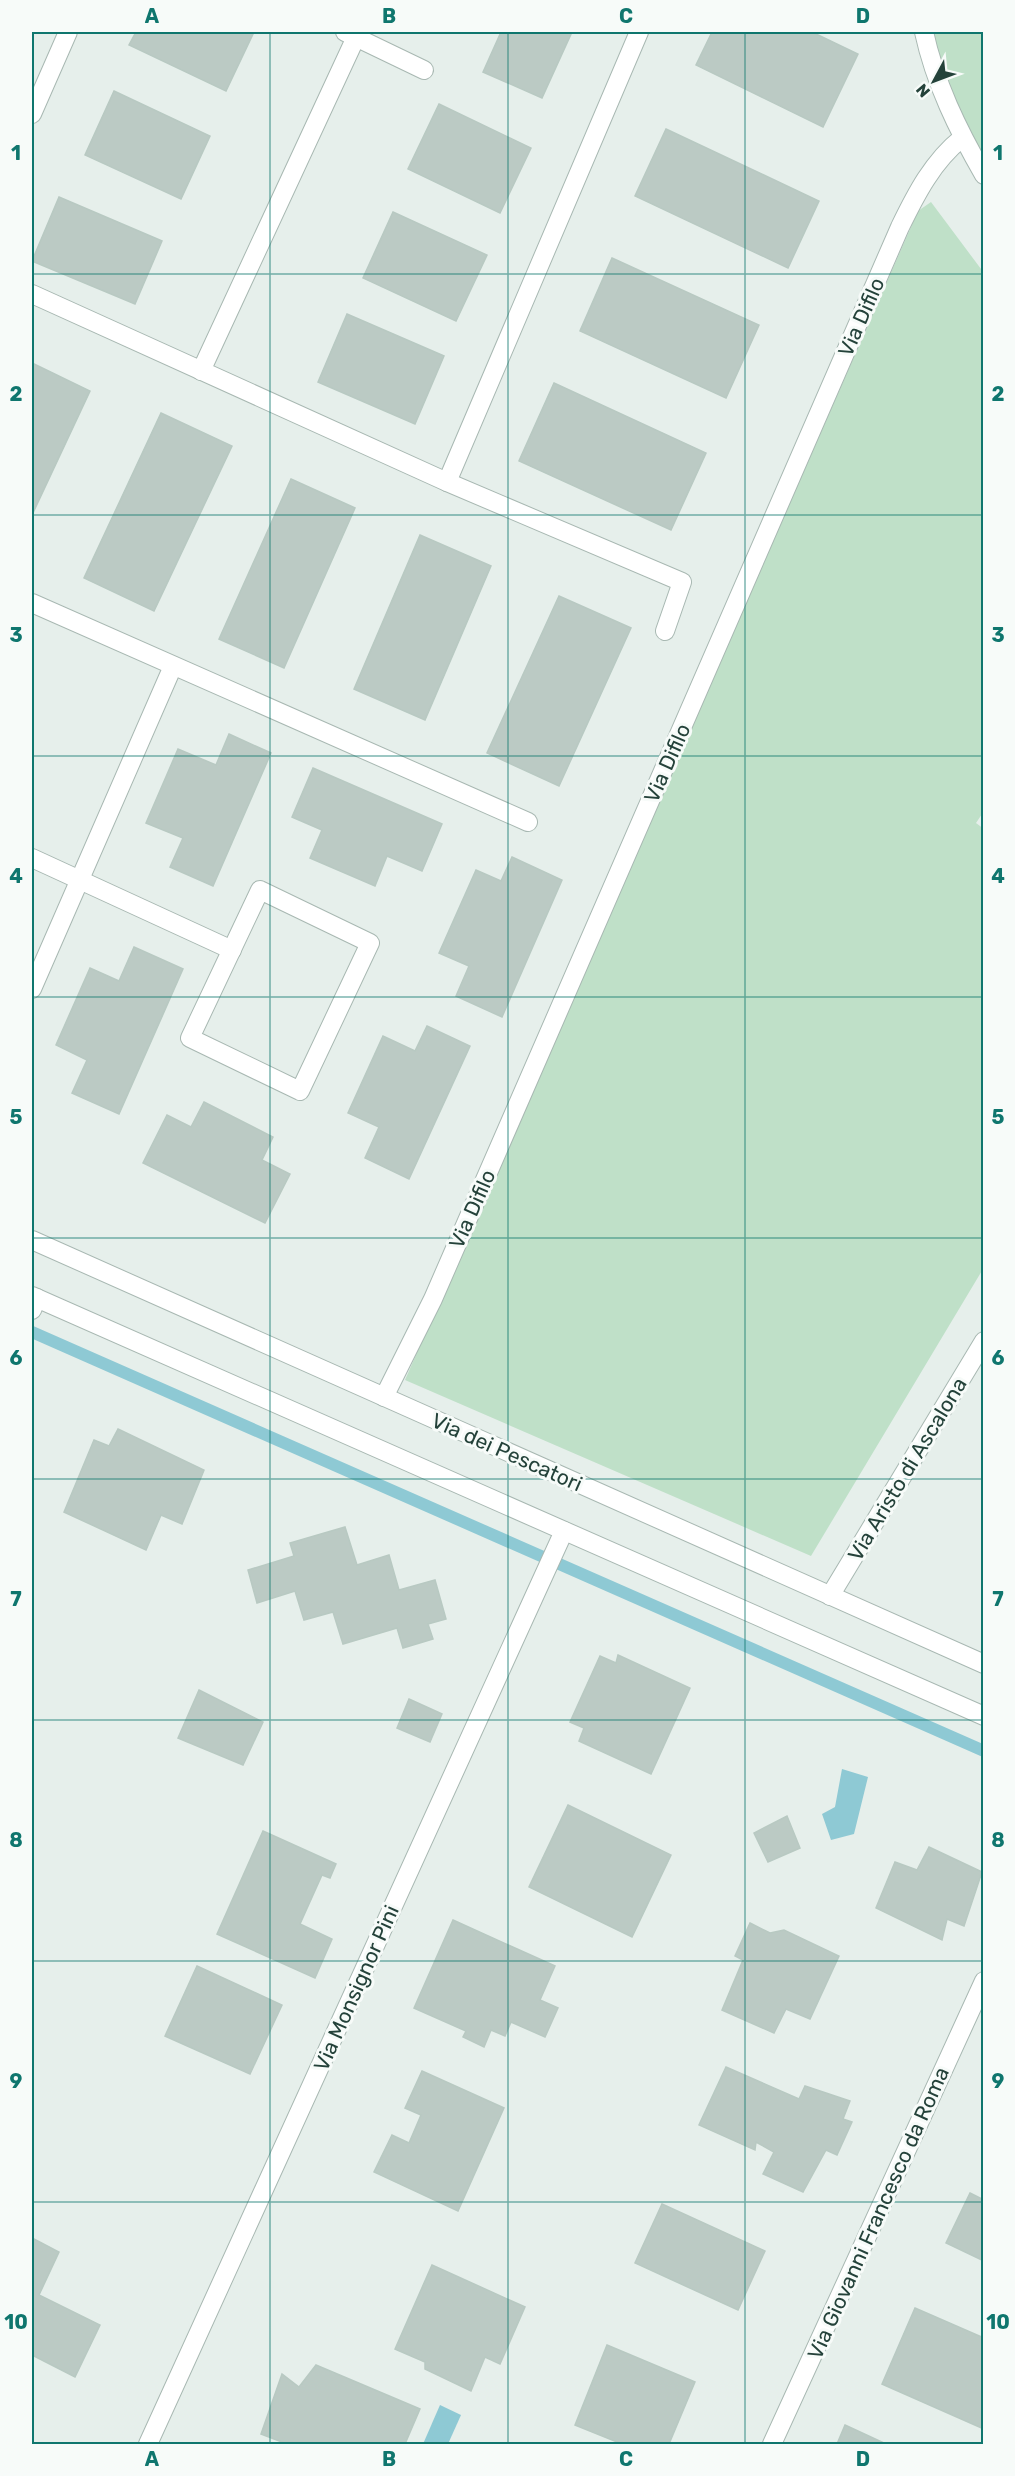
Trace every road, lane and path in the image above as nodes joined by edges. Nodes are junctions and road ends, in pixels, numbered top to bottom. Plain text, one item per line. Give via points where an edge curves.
1 (68, 32) edge
2 (639, 32) edge
3 (924, 32) edge
4 (350, 34) edge
5 (424, 70) dead end
6 (32, 114) edge
7 (962, 138) junction
8 (984, 175) edge
9 (32, 294) edge
10 (201, 371) junction
11 (447, 482) junction
12 (32, 603) edge
13 (664, 631) dead end
14 (173, 666) junction
15 (528, 822) dead end
16 (32, 858) edge
17 (79, 880) junction
18 (232, 950) junction
19 (32, 989) edge
20 (32, 1240) edge
21 (33, 1302) edge
22 (984, 1341) edge
23 (384, 1397) junction
24 (560, 1540) junction
25 (830, 1596) junction
26 (984, 1664) edge
27 (984, 1716) edge
28 (984, 1981) edge
29 (148, 2445) edge
30 (772, 2445) edge

1 - 6 street
2 - 11 street
3 - 7 street via 942,92
4 - 5 street
4 - 10 street
7 - 8 street
7 - 23 street, Via Difilo via 933,169 900,227 433,1299
9 - 10 street
10 - 11 street
11 - 13 street via 682,582
12 - 14 street
14 - 15 street
14 - 17 street
16 - 17 street
17 - 18 street
17 - 19 street
18 - 18 street via 190,1038 300,1091 370,943 261,890
20 - 23 street, Via dei Pescatori
21 - 24 street
22 - 25 street, Via Aristo di Ascalona
23 - 25 street, Via dei Pescatori
24 - 27 street
24 - 29 street, Via Monsignor Pini
25 - 26 street, Via dei Pescatori
28 - 30 street, Via Giovanni Francesco da Roma

